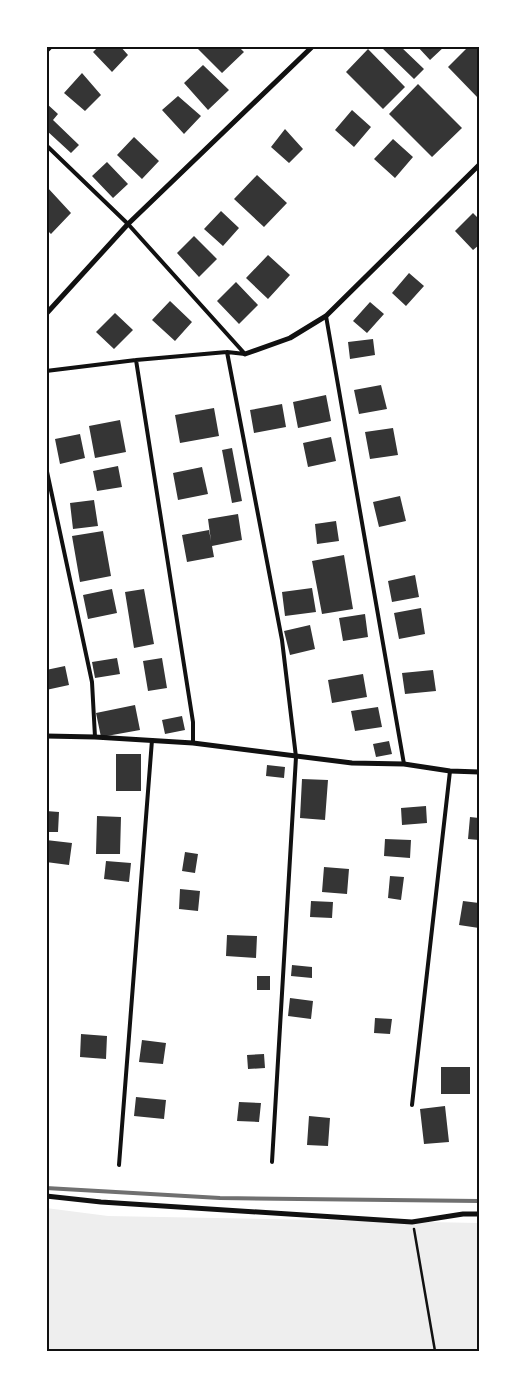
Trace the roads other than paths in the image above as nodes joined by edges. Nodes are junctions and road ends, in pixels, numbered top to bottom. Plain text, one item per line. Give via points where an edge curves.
1 (51, 46) edge
2 (313, 46) edge
3 (46, 51) edge
4 (46, 145) edge
5 (479, 165) edge
6 (128, 224) junction
7 (46, 314) edge
8 (326, 316) junction
9 (228, 352) junction
10 (245, 354) junction
11 (136, 360) junction
12 (46, 371) edge
13 (46, 467) edge
14 (46, 736) edge
15 (95, 737) junction
16 (152, 740) junction
17 (193, 743) junction
18 (296, 757) junction
19 (404, 764) junction
20 (450, 771) junction
21 (479, 772) edge
22 (412, 1105) dead end
23 (272, 1162) dead end
24 (119, 1165) dead end
25 (46, 1196) edge
26 (479, 1214) edge

1 - 3 street
2 - 6 street
4 - 6 lane
5 - 8 street
6 - 7 street
6 - 10 lane
8 - 10 street via 290,338
8 - 19 lane
9 - 10 lane
9 - 11 lane
9 - 18 lane via 282,640
11 - 12 lane
11 - 17 lane via 193,722
13 - 15 lane via 92,682
14 - 15 street
15 - 16 street
16 - 17 street
16 - 24 lane
17 - 18 street
18 - 19 street via 352,764
18 - 23 lane
19 - 20 street
20 - 21 street
20 - 22 lane
25 - 26 street via 412,1222

